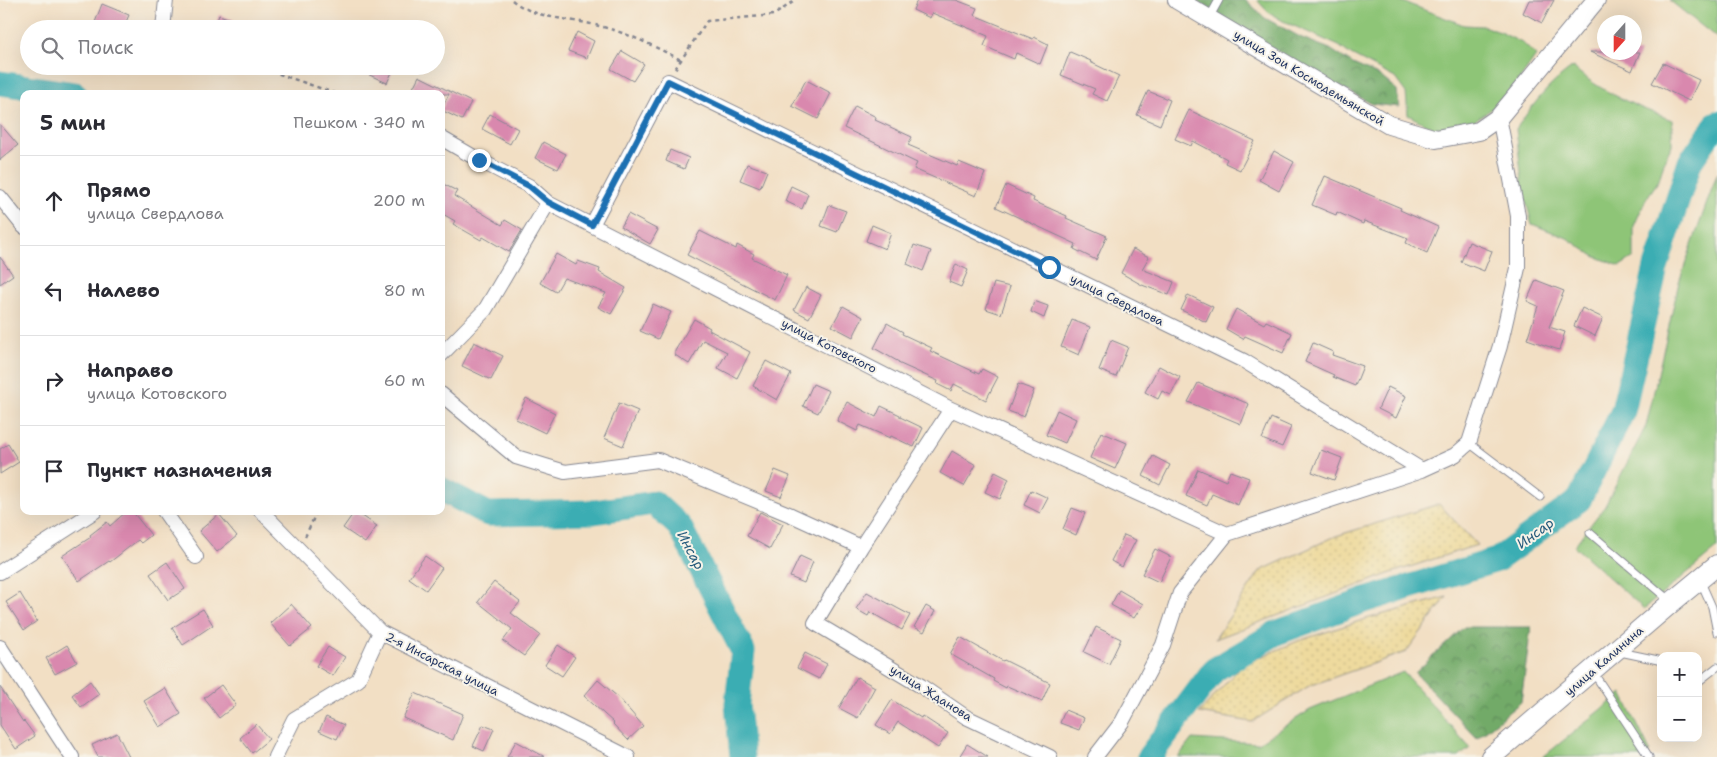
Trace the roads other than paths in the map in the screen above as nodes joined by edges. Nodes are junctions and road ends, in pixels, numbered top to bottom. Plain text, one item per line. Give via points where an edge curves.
1 (166, 0) edge
2 (1177, 0) edge
3 (1219, 0) edge
4 (1596, 0) edge
5 (1209, 19) junction
6 (165, 20) edge
7 (1499, 117) junction
8 (445, 140) edge
9 (0, 197) edge
10 (548, 202) junction
11 (20, 222) edge
12 (592, 225) junction
13 (445, 351) edge
14 (445, 397) edge
15 (951, 409) junction
16 (1468, 442) junction
17 (1422, 470) junction
18 (1540, 498) dead end
19 (89, 515) edge
20 (167, 515) edge
21 (265, 515) edge
22 (1228, 534) junction
23 (1590, 534) dead end
24 (861, 547) junction
25 (196, 557) dead end
26 (1717, 565) edge
27 (0, 572) edge
28 (1700, 579) junction
29 (1672, 602) junction
30 (380, 632) junction
31 (1717, 632) edge
32 (0, 647) edge
33 (1614, 651) junction
34 (1657, 660) edge
35 (1717, 667) edge
36 (1592, 670) junction
37 (1702, 679) edge
38 (72, 757) edge
39 (275, 757) edge
40 (628, 757) edge
41 (1050, 757) edge
42 (1095, 757) edge
43 (1491, 757) edge
44 (1649, 757) edge

1 - 6 street
2 - 5 street, улица Зои Космодемьянской
3 - 5 lane
4 - 7 street, улица Зои Космодемьянской
5 - 7 street, улица Зои Космодемьянской via 1389,125 1436,139 1479,131
7 - 16 street via 1518,216 1518,268 1500,346
8 - 10 street, улица Котовского via 529,186
9 - 11 street
10 - 12 street, улица Котовского
10 - 13 street via 485,310
12 - 15 street, улица Котовского
12 - 17 street, улица Свердлова via 668,81 1244,361
14 - 24 street via 516,456 566,472 658,460
15 - 22 street, улица Котовского
15 - 24 street
16 - 17 street via 1455,455
16 - 18 lane
17 - 22 street
19 - 27 street
20 - 25 street
21 - 30 street, 2-я Инсарская улица
22 - 42 street via 1180,594 1162,644 1122,722
23 - 29 lane
24 - 41 street, улица Жданова via 815,622 966,716
26 - 28 main road, улица Калинина
28 - 29 main road, улица Калинина
28 - 31 lane via 1712,607
29 - 33 main road, улица Калинина
30 - 39 street via 358,680 294,719
30 - 40 street, 2-я Инсарская улица
32 - 38 street
33 - 34 lane
33 - 36 main road, улица Калинина
35 - 37 lane
36 - 43 main road, улица Калинина
36 - 44 lane

